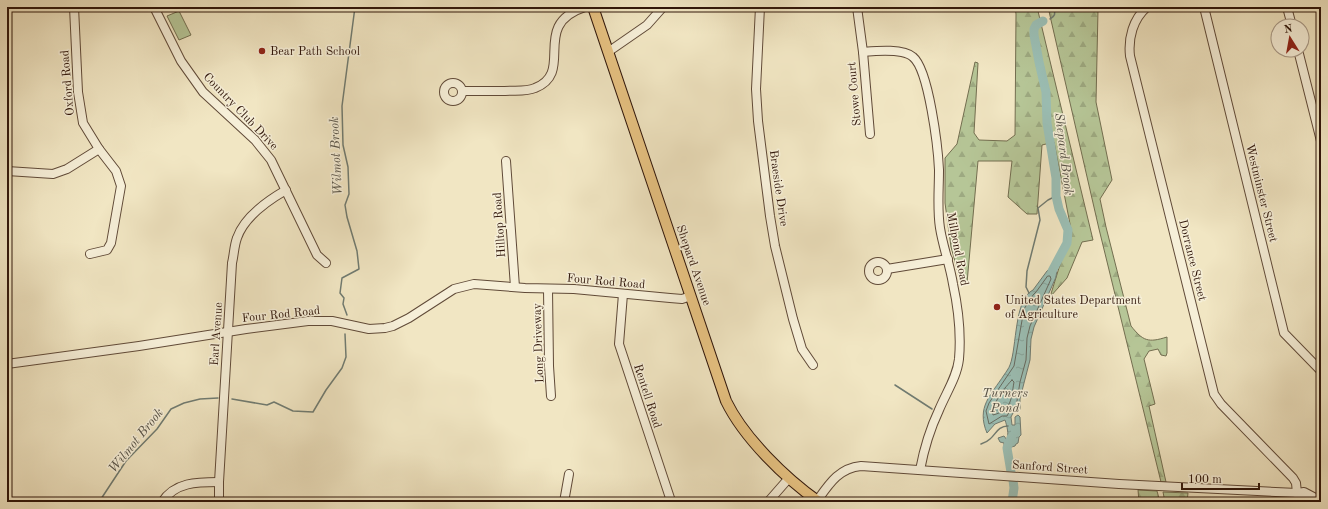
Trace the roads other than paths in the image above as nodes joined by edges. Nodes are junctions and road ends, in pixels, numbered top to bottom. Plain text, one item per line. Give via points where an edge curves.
1 (74, 7) edge
2 (154, 7) edge
3 (585, 7) edge
4 (593, 7) edge
5 (663, 7) edge
6 (760, 7) edge
7 (857, 7) edge
8 (1146, 7) edge
9 (1204, 7) edge
10 (1287, 7) edge
11 (1290, 18) edge
12 (608, 52) junction
13 (863, 52) junction
14 (1300, 58) edge
15 (462, 91) dead end
16 (870, 134) dead end
17 (1321, 141) edge
18 (99, 149) junction
19 (506, 161) dead end
20 (7, 171) edge
21 (286, 190) junction
22 (90, 254) dead end
23 (948, 259) junction
24 (326, 263) dead end
25 (887, 269) dead end
26 (515, 287) junction
27 (548, 289) junction
28 (623, 294) junction
29 (691, 296) junction
30 (229, 332) junction
31 (7, 364) edge
32 (813, 365) dead end
33 (1321, 371) edge
34 (551, 396) dead end
35 (920, 470) junction
36 (569, 474) dead end
37 (789, 478) junction
38 (219, 482) junction
39 (1297, 493) junction
40 (818, 501) edge
41 (1321, 501) edge
42 (162, 502) edge
43 (219, 502) edge
44 (564, 502) edge
45 (671, 502) edge
46 (768, 502) edge
47 (1308, 502) edge

1 - 18 street, Oxford Road via 78,92 83,123
2 - 21 street, Country Club Drive via 181,62 203,92 255,140 272,160
3 - 15 street via 566,16 560,23 554,42 555,63 552,73 541,86 526,90
4 - 12 main road, Shepard Avenue
5 - 12 street via 647,25
6 - 32 street, Braeside Drive via 756,88 770,216 793,320 802,348
7 - 13 street, Stowe Court
8 - 39 street, Dorrance Street via 1134,26 1130,40 1130,56 1214,394 1293,478
9 - 33 street, Westminster Street via 1284,333
10 - 11 street
12 - 29 main road, Shepard Avenue
13 - 16 street, Stowe Court
13 - 23 street, Millpond Road via 888,50 913,56 923,73 937,147 940,230
14 - 17 street
18 - 20 street via 67,169 53,174
18 - 22 street, Oxford Road via 116,171 120,186 111,243 107,250
19 - 26 street, Hilltop Road
21 - 24 street, Country Club Drive via 317,255
21 - 30 street, Earl Avenue via 268,200 249,218 237,238 232,263
23 - 25 street
23 - 35 street, Millpond Road via 956,300 959,360 932,426
26 - 27 street, Four Rod Road
26 - 30 street, Four Rod Road via 474,284 461,286 401,322 381,329 320,320
27 - 28 street, Four Rod Road
27 - 34 street, Long Driveway
28 - 29 street, Four Rod Road via 682,299
28 - 45 street, Rentell Road via 619,344
29 - 37 main road, Shepard Avenue via 732,412 748,434
30 - 31 street, Four Rod Road
30 - 38 street, Earl Avenue
35 - 39 street, Sanford Street
35 - 40 street, Sanford Street via 861,466 848,468 836,476
36 - 44 street
37 - 40 main road, Shepard Avenue
37 - 46 street
38 - 42 street via 197,482 180,486
38 - 43 street, Earl Avenue
39 - 41 street, Sanford Street via 1304,492
39 - 47 street

